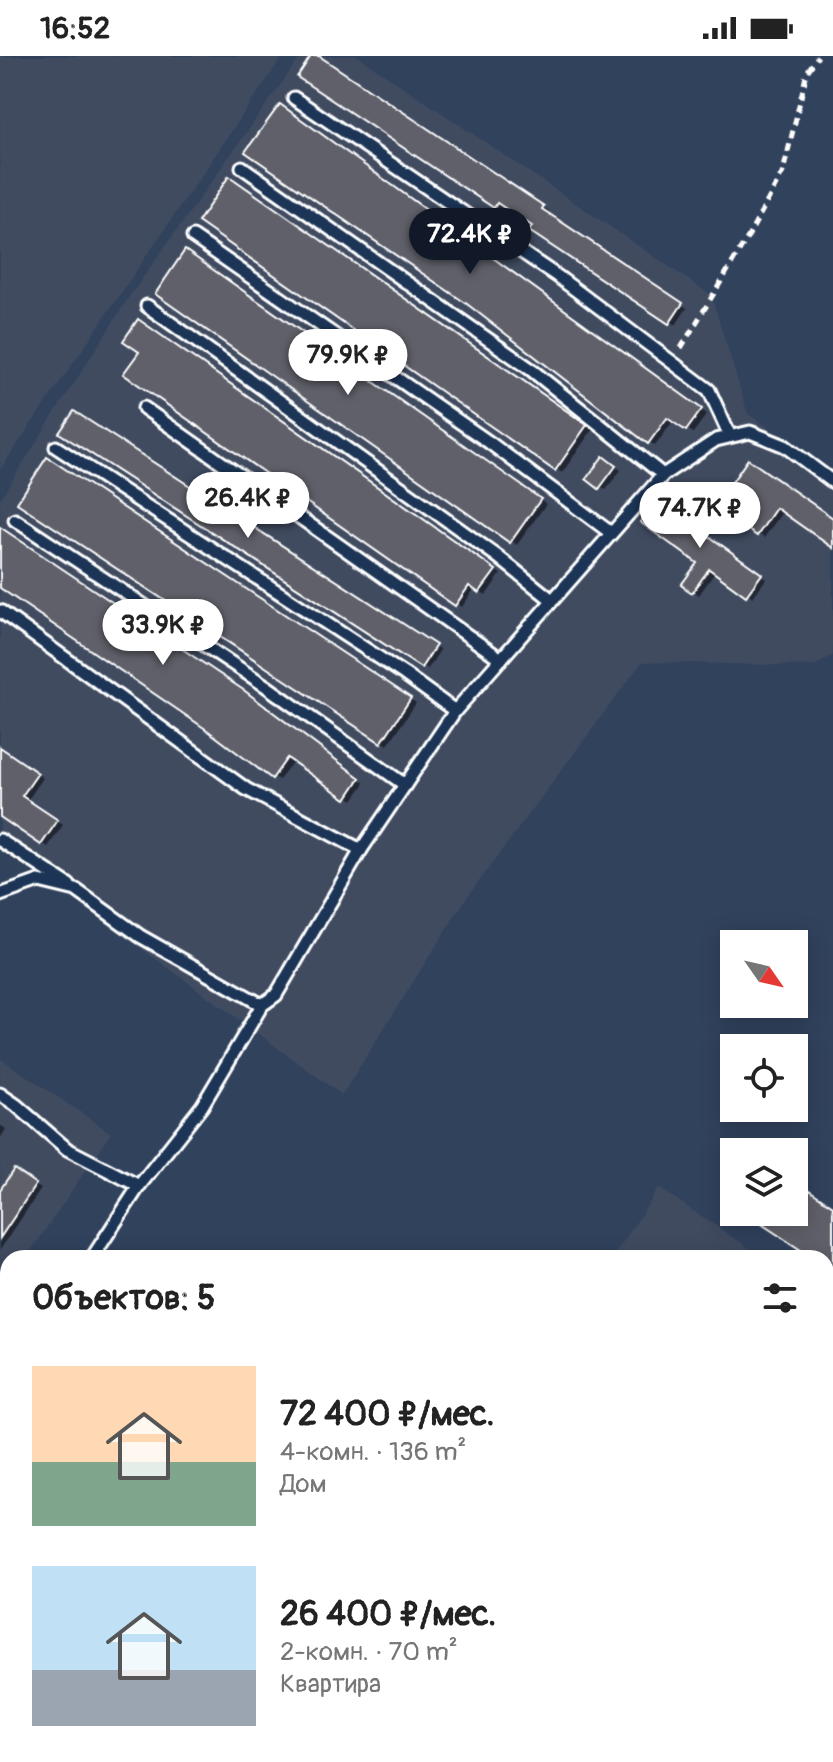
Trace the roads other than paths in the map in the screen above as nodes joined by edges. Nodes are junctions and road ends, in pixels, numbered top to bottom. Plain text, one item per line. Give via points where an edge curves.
1 (294, 98) dead end
2 (242, 167) dead end
3 (193, 237) dead end
4 (147, 306) dead end
5 (144, 408) dead end
6 (730, 436) junction
7 (56, 447) dead end
8 (663, 475) junction
9 (833, 482) edge
10 (15, 520) dead end
11 (611, 533) junction
12 (552, 600) junction
13 (0, 611) edge
14 (501, 659) junction
15 (455, 711) junction
16 (405, 785) junction
17 (0, 840) edge
18 (361, 850) junction
19 (76, 890) junction
20 (0, 895) edge
21 (262, 1005) junction
22 (0, 1094) edge
23 (139, 1186) junction
24 (97, 1250) edge

1 - 6 lane via 557,276 709,390
2 - 8 lane via 529,368
3 - 11 lane
4 - 12 lane
5 - 14 lane
6 - 8 lane
6 - 9 lane via 750,432 785,446
7 - 15 lane
8 - 11 lane
10 - 16 lane
11 - 12 lane
12 - 14 lane
13 - 18 lane via 246,789
14 - 15 lane
15 - 16 lane
16 - 18 lane
17 - 19 lane
18 - 21 lane via 276,995
19 - 20 lane via 39,881
19 - 21 lane via 140,936
21 - 23 lane via 202,1106
22 - 23 lane via 67,1149
23 - 24 lane

